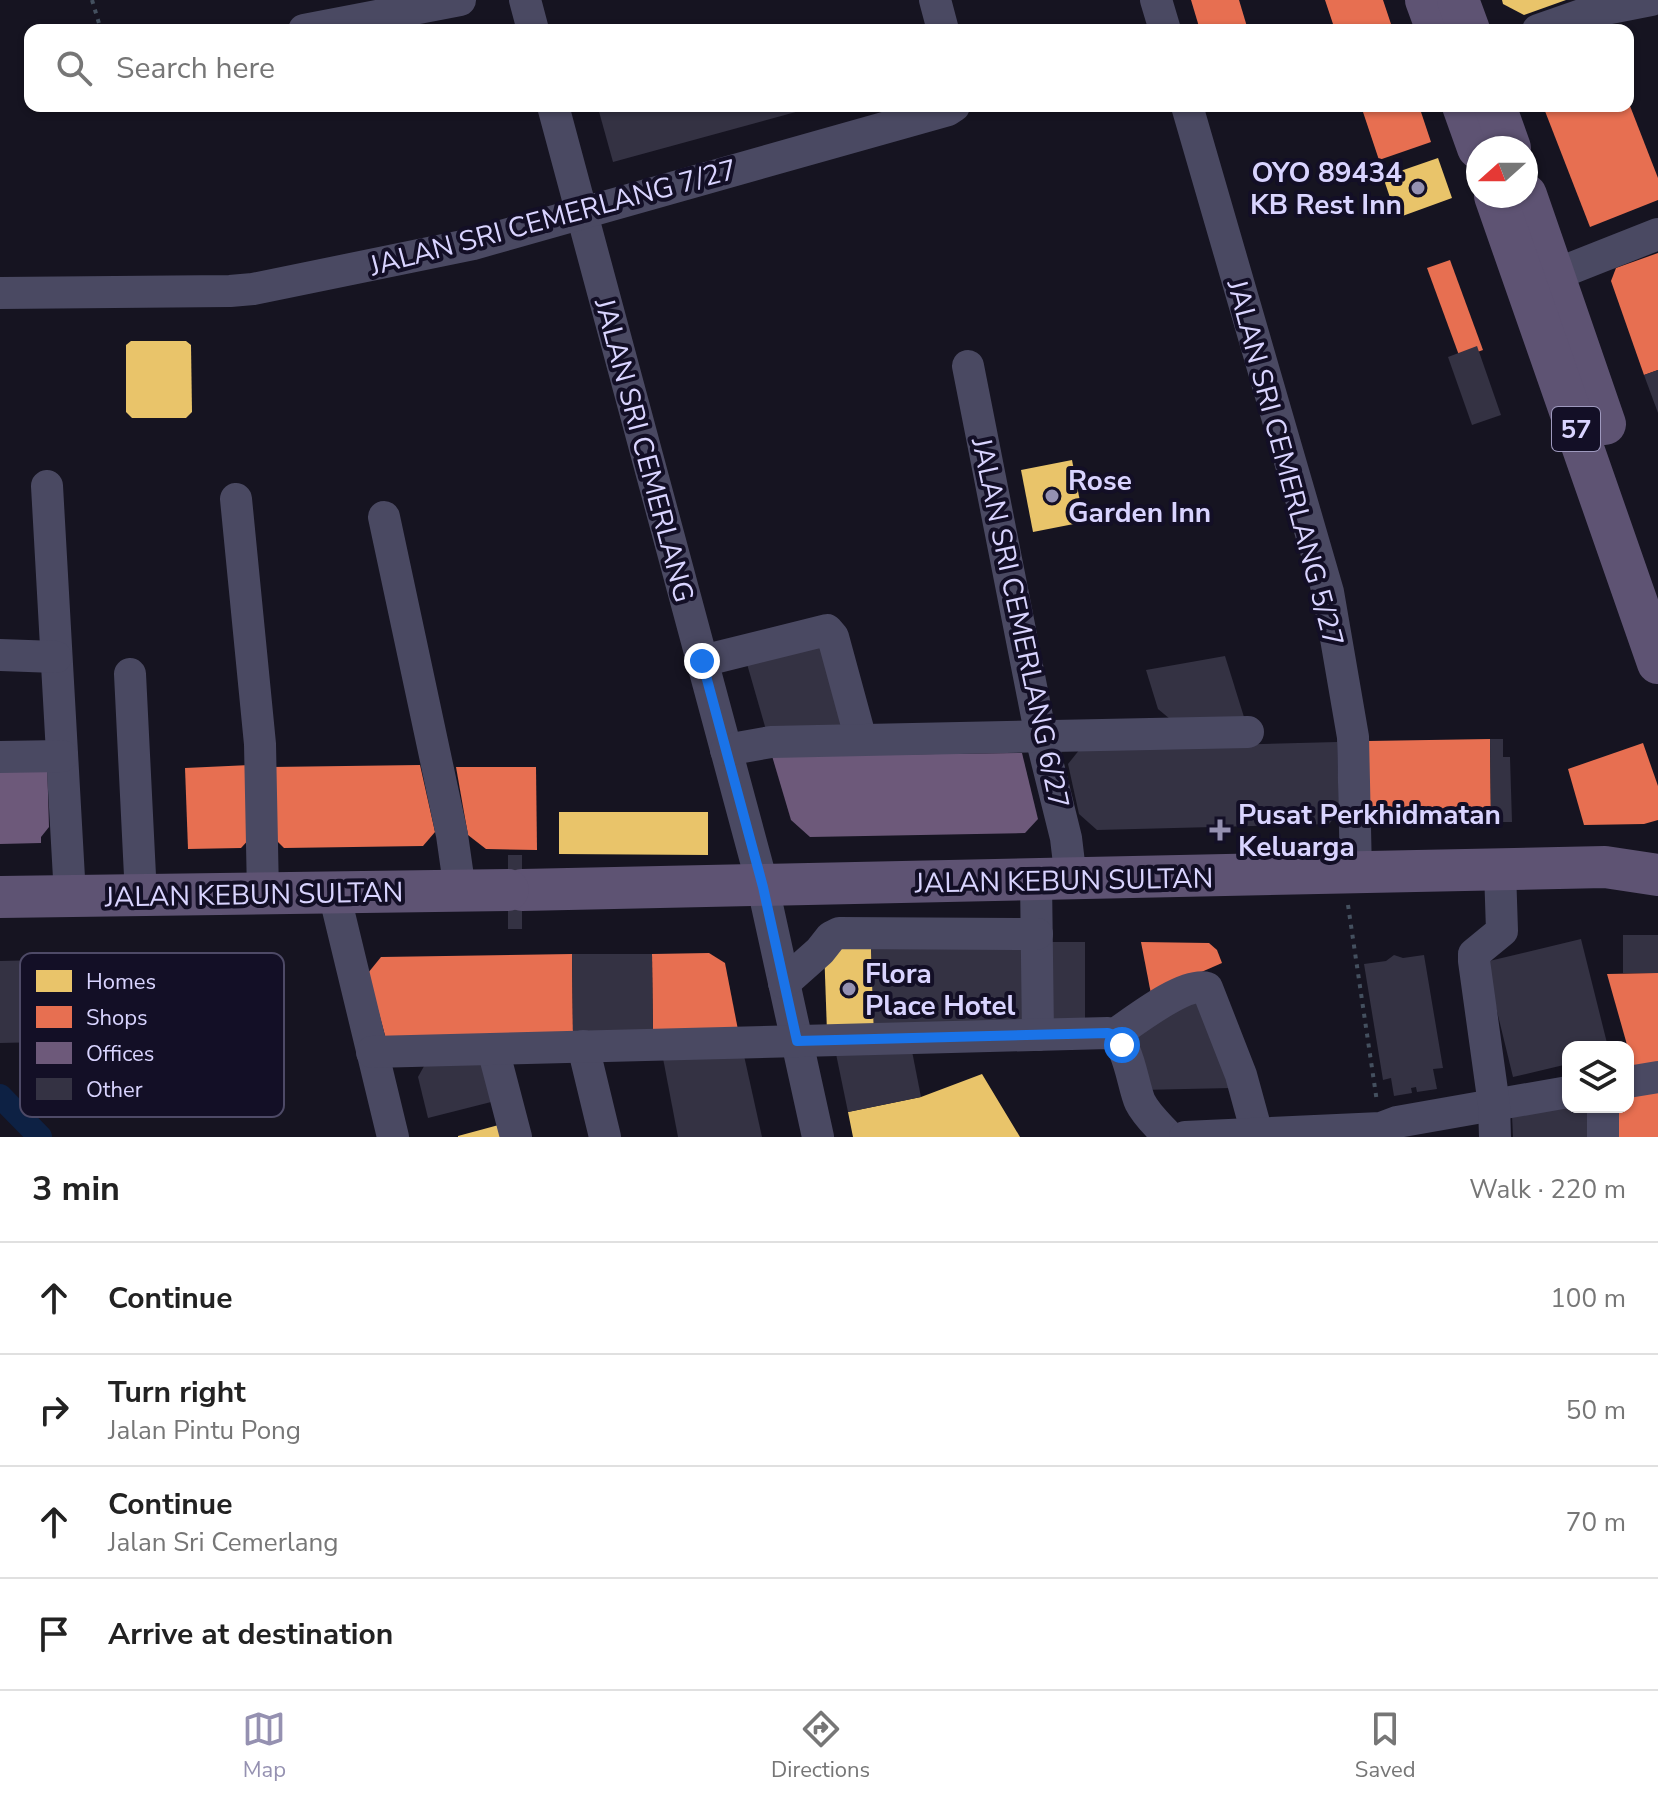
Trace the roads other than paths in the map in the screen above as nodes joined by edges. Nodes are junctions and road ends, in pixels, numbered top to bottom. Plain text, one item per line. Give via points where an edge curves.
1 (460, 0) edge
2 (525, 0) edge
3 (935, 0) edge
4 (1156, 0) edge
5 (1426, 0) edge
6 (1458, 0) edge
7 (1651, 0) edge
8 (1602, 5) edge
9 (335, 24) edge
10 (531, 24) edge
11 (941, 24) edge
12 (1163, 24) edge
13 (1435, 24) edge
14 (1467, 24) edge
15 (1553, 24) edge
16 (555, 112) edge
17 (938, 112) edge
18 (1189, 112) edge
19 (1465, 112) edge
20 (1497, 112) edge
21 (1474, 136) edge
22 (1506, 136) edge
23 (1499, 208) edge
24 (1531, 208) edge
25 (582, 213) junction
26 (1658, 234) edge
27 (1554, 275) junction
28 (0, 293) edge
29 (968, 366) dead end
30 (47, 486) dead end
31 (236, 499) dead end
32 (384, 517) dead end
33 (1658, 576) edge
34 (0, 655) edge
35 (56, 657) junction
36 (702, 661) junction
37 (1658, 663) edge
38 (130, 674) dead end
39 (1248, 732) dead end
40 (1041, 737) junction
41 (861, 740) junction
42 (726, 750) junction
43 (62, 756) junction
44 (0, 757) edge
45 (1500, 870) junction
46 (1640, 870) edge
47 (1350, 873) junction
48 (1054, 880) junction
49 (763, 887) junction
50 (460, 891) junction
51 (334, 893) junction
52 (263, 894) junction
53 (70, 896) junction
54 (141, 896) junction
55 (0, 897) edge
56 (1037, 934) junction
57 (784, 983) junction
58 (1038, 1035) junction
59 (1114, 1035) junction
60 (797, 1041) junction
61 (583, 1046) junction
62 (493, 1049) junction
63 (372, 1052) junction
64 (1658, 1077) edge
65 (1634, 1081) edge
66 (1562, 1093) edge
67 (1494, 1105) junction
68 (1603, 1113) edge
69 (1382, 1133) edge
70 (1257, 1135) edge
71 (393, 1137) edge
72 (516, 1137) edge
73 (605, 1137) edge
74 (818, 1137) edge
75 (1169, 1137) edge
76 (1185, 1137) edge
77 (1495, 1137) edge
78 (1603, 1137) edge

1 - 9 street
2 - 10 street
3 - 11 street
4 - 12 street
5 - 13 main road
6 - 14 main road
7 - 8 street
8 - 15 street
16 - 25 street, JALAN SRI CEMERLANG
17 - 25 street, JALAN SRI CEMERLANG 7/27
18 - 47 street, JALAN SRI CEMERLANG 5/27 via 1328,592 1353,737
19 - 21 main road
20 - 22 main road
23 - 37 main road, 57
24 - 27 main road, 57
25 - 28 street, JALAN SRI CEMERLANG 7/27 via 473,244 253,289
25 - 36 street, JALAN SRI CEMERLANG
26 - 27 street
27 - 33 main road, 57
29 - 40 street, JALAN SRI CEMERLANG 6/27
30 - 35 street
31 - 52 street via 260,744
32 - 50 street
34 - 35 street
35 - 43 street
36 - 41 street via 827,630
36 - 42 street, JALAN SRI CEMERLANG
38 - 54 street
39 - 40 street
40 - 41 street
40 - 48 street, JALAN SRI CEMERLANG 6/27 via 1066,838
41 - 42 street via 771,742
42 - 49 street, JALAN SRI CEMERLANG
43 - 44 street
43 - 53 street
45 - 46 main road, JALAN KEBUN SULTAN
45 - 47 main road, JALAN KEBUN SULTAN
45 - 67 street via 1502,931 1474,954
47 - 48 main road, JALAN KEBUN SULTAN
48 - 49 main road, JALAN KEBUN SULTAN
48 - 56 street, JALAN SRI CEMERLANG 6/27
49 - 50 main road, JALAN KEBUN SULTAN
49 - 57 street, JALAN SRI CEMERLANG
50 - 51 main road, JALAN KEBUN SULTAN
51 - 52 main road, JALAN KEBUN SULTAN
51 - 63 street
52 - 54 main road, JALAN KEBUN SULTAN
53 - 54 main road, JALAN KEBUN SULTAN
53 - 55 main road, JALAN KEBUN SULTAN
56 - 57 street via 839,933
56 - 58 street, JALAN SRI CEMERLANG 6/27
57 - 60 street, JALAN SRI CEMERLANG
58 - 59 street
58 - 60 street
59 - 70 street via 1155,1006 1205,987 1241,1075
59 - 75 street via 1146,1112
60 - 61 street
60 - 74 street, JALAN SRI CEMERLANG
61 - 62 street
61 - 73 street
62 - 63 street
62 - 72 street
63 - 71 street
64 - 65 street
66 - 67 street
67 - 69 street via 1397,1122
67 - 77 street
68 - 78 street
69 - 70 street
70 - 76 street

